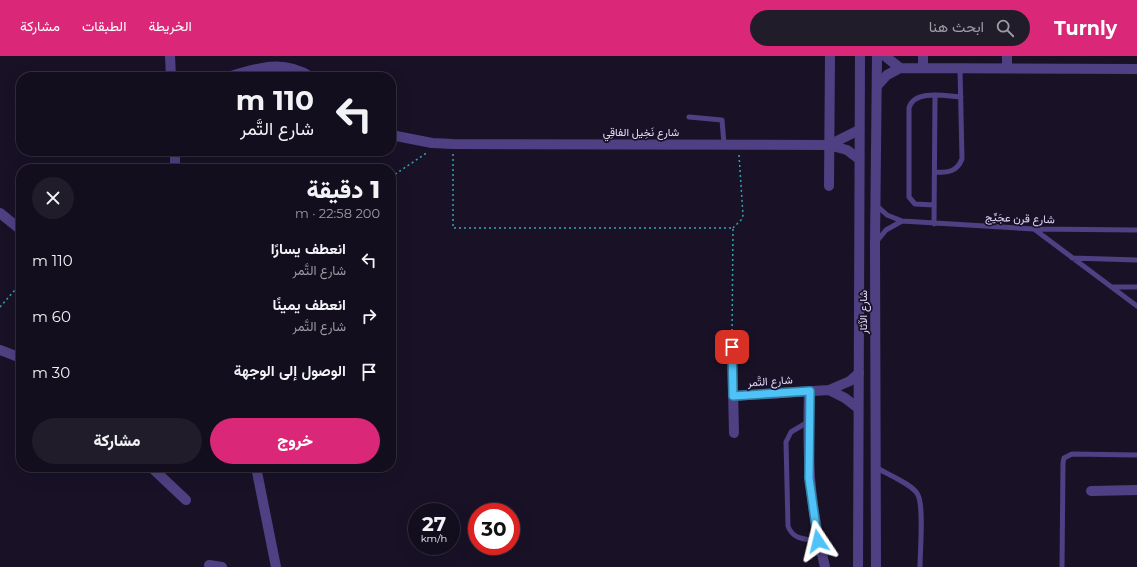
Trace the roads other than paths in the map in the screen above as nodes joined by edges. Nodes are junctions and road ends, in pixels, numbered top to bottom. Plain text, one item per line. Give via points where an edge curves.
1 (170, 56) edge
2 (830, 56) edge
3 (860, 56) edge
4 (877, 56) edge
5 (884, 56) edge
6 (923, 56) edge
7 (1007, 56) edge
8 (923, 67) junction
9 (900, 68) junction
10 (1007, 68) junction
11 (960, 69) junction
12 (1137, 69) edge
13 (171, 72) edge
14 (244, 72) edge
15 (301, 72) edge
16 (877, 86) junction
17 (935, 96) junction
18 (961, 96) junction
19 (689, 117) dead end
20 (859, 130) junction
21 (396, 136) edge
22 (724, 144) junction
23 (829, 145) junction
24 (859, 159) junction
25 (935, 172) junction
26 (829, 186) dead end
27 (876, 205) junction
28 (934, 205) junction
29 (0, 214) edge
30 (902, 221) junction
31 (934, 224) junction
32 (16, 226) edge
33 (1034, 229) junction
34 (1137, 230) edge
35 (875, 245) junction
36 (1072, 258) junction
37 (1137, 260) edge
38 (1112, 287) junction
39 (1137, 287) edge
40 (1137, 306) edge
41 (732, 347) road end
42 (0, 350) edge
43 (16, 356) edge
44 (859, 373) junction
45 (829, 390) junction
46 (810, 391) junction
47 (733, 396) junction
48 (858, 408) junction
49 (808, 422) junction
50 (734, 433) dead end
51 (1137, 455) edge
52 (877, 468) junction
53 (156, 472) edge
54 (257, 472) edge
55 (1137, 490) edge
56 (1091, 491) dead end
57 (186, 500) dead end
58 (818, 541) junction
59 (209, 565) dead end
60 (222, 567) edge
61 (276, 567) edge
62 (825, 567) edge
63 (858, 567) edge
64 (876, 567) edge
65 (920, 567) edge
66 (1062, 567) edge

1 - 13 street
2 - 23 street
3 - 20 street, شارع الآثار
4 - 16 street, شارع الآثار
5 - 9 street
6 - 8 street
7 - 10 street
8 - 9 street
8 - 11 street
9 - 16 street via 887,75
10 - 11 street
10 - 12 street
11 - 18 lane
14 - 15 street via 282,66
16 - 27 street, شارع الآثار
17 - 18 lane
17 - 25 lane
17 - 28 lane via 915,98 908,112 909,197 915,204
18 - 25 lane via 962,159 954,170
19 - 22 lane via 722,120
20 - 23 street, شارع نَخِيل الفاقِي
20 - 24 street, شارع الآثار
21 - 22 street, شارع نَخِيل الفاقِي via 439,144
22 - 23 street, شارع نَخِيل الفاقِي
23 - 24 street, شارع نَخِيل الفاقِي via 847,150
23 - 26 street
24 - 44 street, شارع الآثار
25 - 28 lane
27 - 30 lane, شارع قرن عجَيِّج via 887,215
27 - 35 street, شارع الآثار
28 - 31 lane
29 - 32 street
30 - 31 lane, شارع قرن عجَيِّج
30 - 35 lane via 886,230
31 - 33 lane, شارع قرن عجَيِّج
33 - 34 lane, شارع قرن عجَيِّج
33 - 36 lane
35 - 52 street, شارع الآثار
36 - 37 lane
36 - 38 lane
38 - 39 lane
38 - 40 lane
41 - 47 street, شارع التَّمر
42 - 43 street
44 - 45 street, شارع التَّمر via 850,381
44 - 48 street, شارع الآثار
45 - 46 street, شارع التَّمر
45 - 48 street
46 - 47 street, شارع التَّمر
46 - 49 street
47 - 50 street, شارع التَّمر
48 - 63 street, شارع الآثار
49 - 58 street via 809,478
49 - 58 lane via 791,432 786,442 788,526 796,537
51 - 66 lane via 1072,454 1064,458
52 - 64 street, شارع الآثار
52 - 65 lane via 908,485 918,495
53 - 57 street
54 - 61 street
55 - 56 street
58 - 62 street
59 - 60 street

